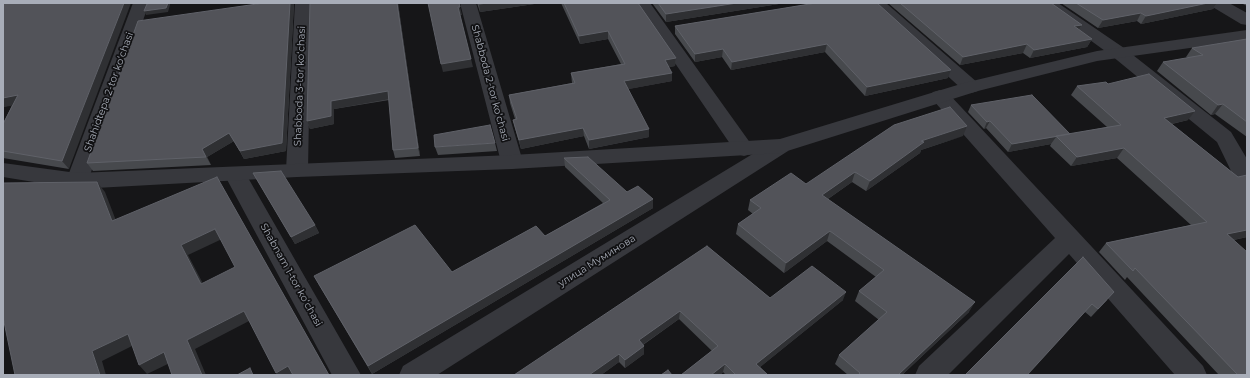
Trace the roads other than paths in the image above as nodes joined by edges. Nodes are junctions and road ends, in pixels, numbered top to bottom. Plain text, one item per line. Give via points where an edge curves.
1 (141, 3) edge
2 (303, 3) edge
3 (468, 3) edge
4 (642, 3) edge
5 (876, 3) edge
6 (1047, 3) edge
7 (1216, 3) edge
8 (1245, 33) edge
9 (1118, 52) junction
10 (971, 87) junction
11 (940, 96) junction
12 (781, 146) junction
13 (744, 149) junction
14 (512, 162) junction
15 (3, 170) edge
16 (297, 170) junction
17 (235, 174) junction
18 (1247, 174) edge
19 (77, 182) junction
20 (1070, 238) junction
21 (347, 375) edge
22 (413, 375) edge
23 (929, 375) edge
24 (1193, 375) edge

1 - 19 street, Shahidtepa 2-tor koʻchasi via 141,22
2 - 16 street, Shabboda 3-tor koʻchasi
3 - 14 street, Shabboda 2-tor koʻchasi
4 - 13 street via 667,29
5 - 10 street
6 - 9 street
7 - 8 street
8 - 9 street
9 - 10 street
9 - 18 street via 1224,137 1240,168
10 - 11 street
11 - 12 street
11 - 20 street
12 - 13 street
12 - 22 street, улица Муминова
13 - 14 street
14 - 16 street
15 - 19 street
16 - 17 street
17 - 19 street
17 - 21 street, Shabnam 1-tor koʻchasi
20 - 23 street
20 - 24 street

